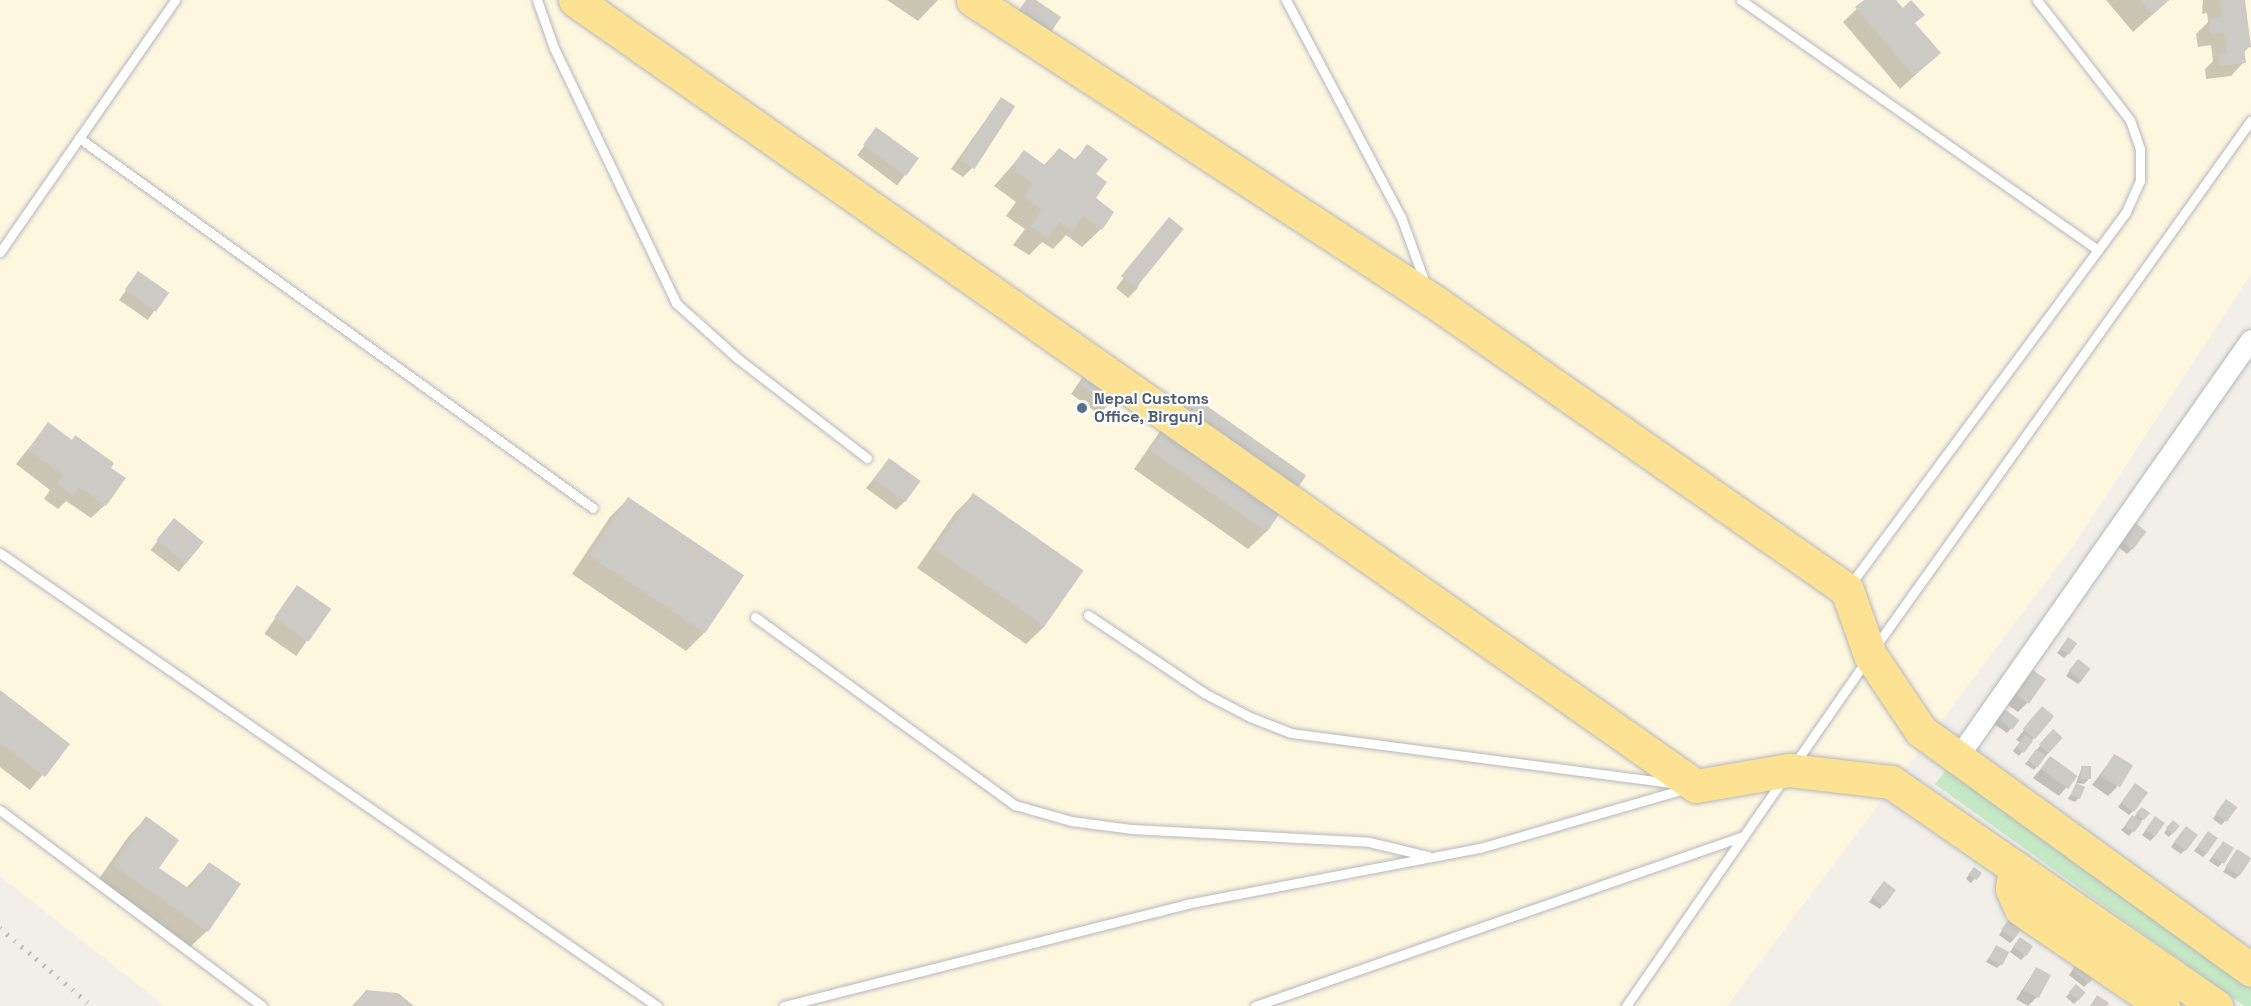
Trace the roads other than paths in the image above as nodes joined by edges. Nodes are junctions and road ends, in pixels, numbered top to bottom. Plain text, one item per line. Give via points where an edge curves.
1 (175, 0) edge
2 (537, 0) edge
3 (575, 0) edge
4 (973, 0) edge
5 (1287, 0) edge
6 (1741, 0) edge
7 (2037, 0) edge
8 (2251, 120) edge
9 (79, 138) junction
10 (2098, 250) junction
11 (0, 252) edge
12 (1432, 300) junction
13 (2251, 340) edge
14 (867, 458) dead end
15 (593, 508) dead end
16 (0, 553) edge
17 (1846, 590) junction
18 (1088, 615) dead end
19 (755, 617) dead end
20 (1870, 655) junction
21 (1958, 759) junction
22 (1790, 770) junction
23 (1696, 786) junction
24 (0, 810) edge
25 (1743, 836) junction
26 (1434, 857) junction
27 (2014, 867) junction
28 (2251, 970) edge
29 (262, 1006) edge
30 (657, 1006) edge
31 (784, 1006) edge
32 (1255, 1006) edge
33 (1626, 1006) edge
34 (2163, 1006) edge
35 (2216, 1006) edge

1 - 9 lane
2 - 14 lane via 554,48 676,303 737,358
3 - 23 highway
4 - 12 highway
5 - 12 lane via 1401,217
6 - 10 lane
7 - 10 lane via 2130,120 2140,149 2140,181 2125,214
8 - 20 lane
9 - 11 lane
9 - 15 lane
10 - 17 lane
12 - 17 highway
13 - 21 street
16 - 30 lane
17 - 20 highway
18 - 23 lane via 1204,693 1291,733
19 - 26 lane via 1016,805 1071,821 1132,829 1369,842
20 - 21 highway via 1921,731
20 - 22 lane
21 - 28 highway
22 - 23 highway
22 - 25 lane
22 - 27 highway via 1892,782
23 - 26 lane via 1480,848
24 - 29 lane
25 - 32 lane
25 - 33 lane
26 - 31 lane via 1186,904
27 - 34 highway via 2012,889 2021,909
27 - 35 highway

